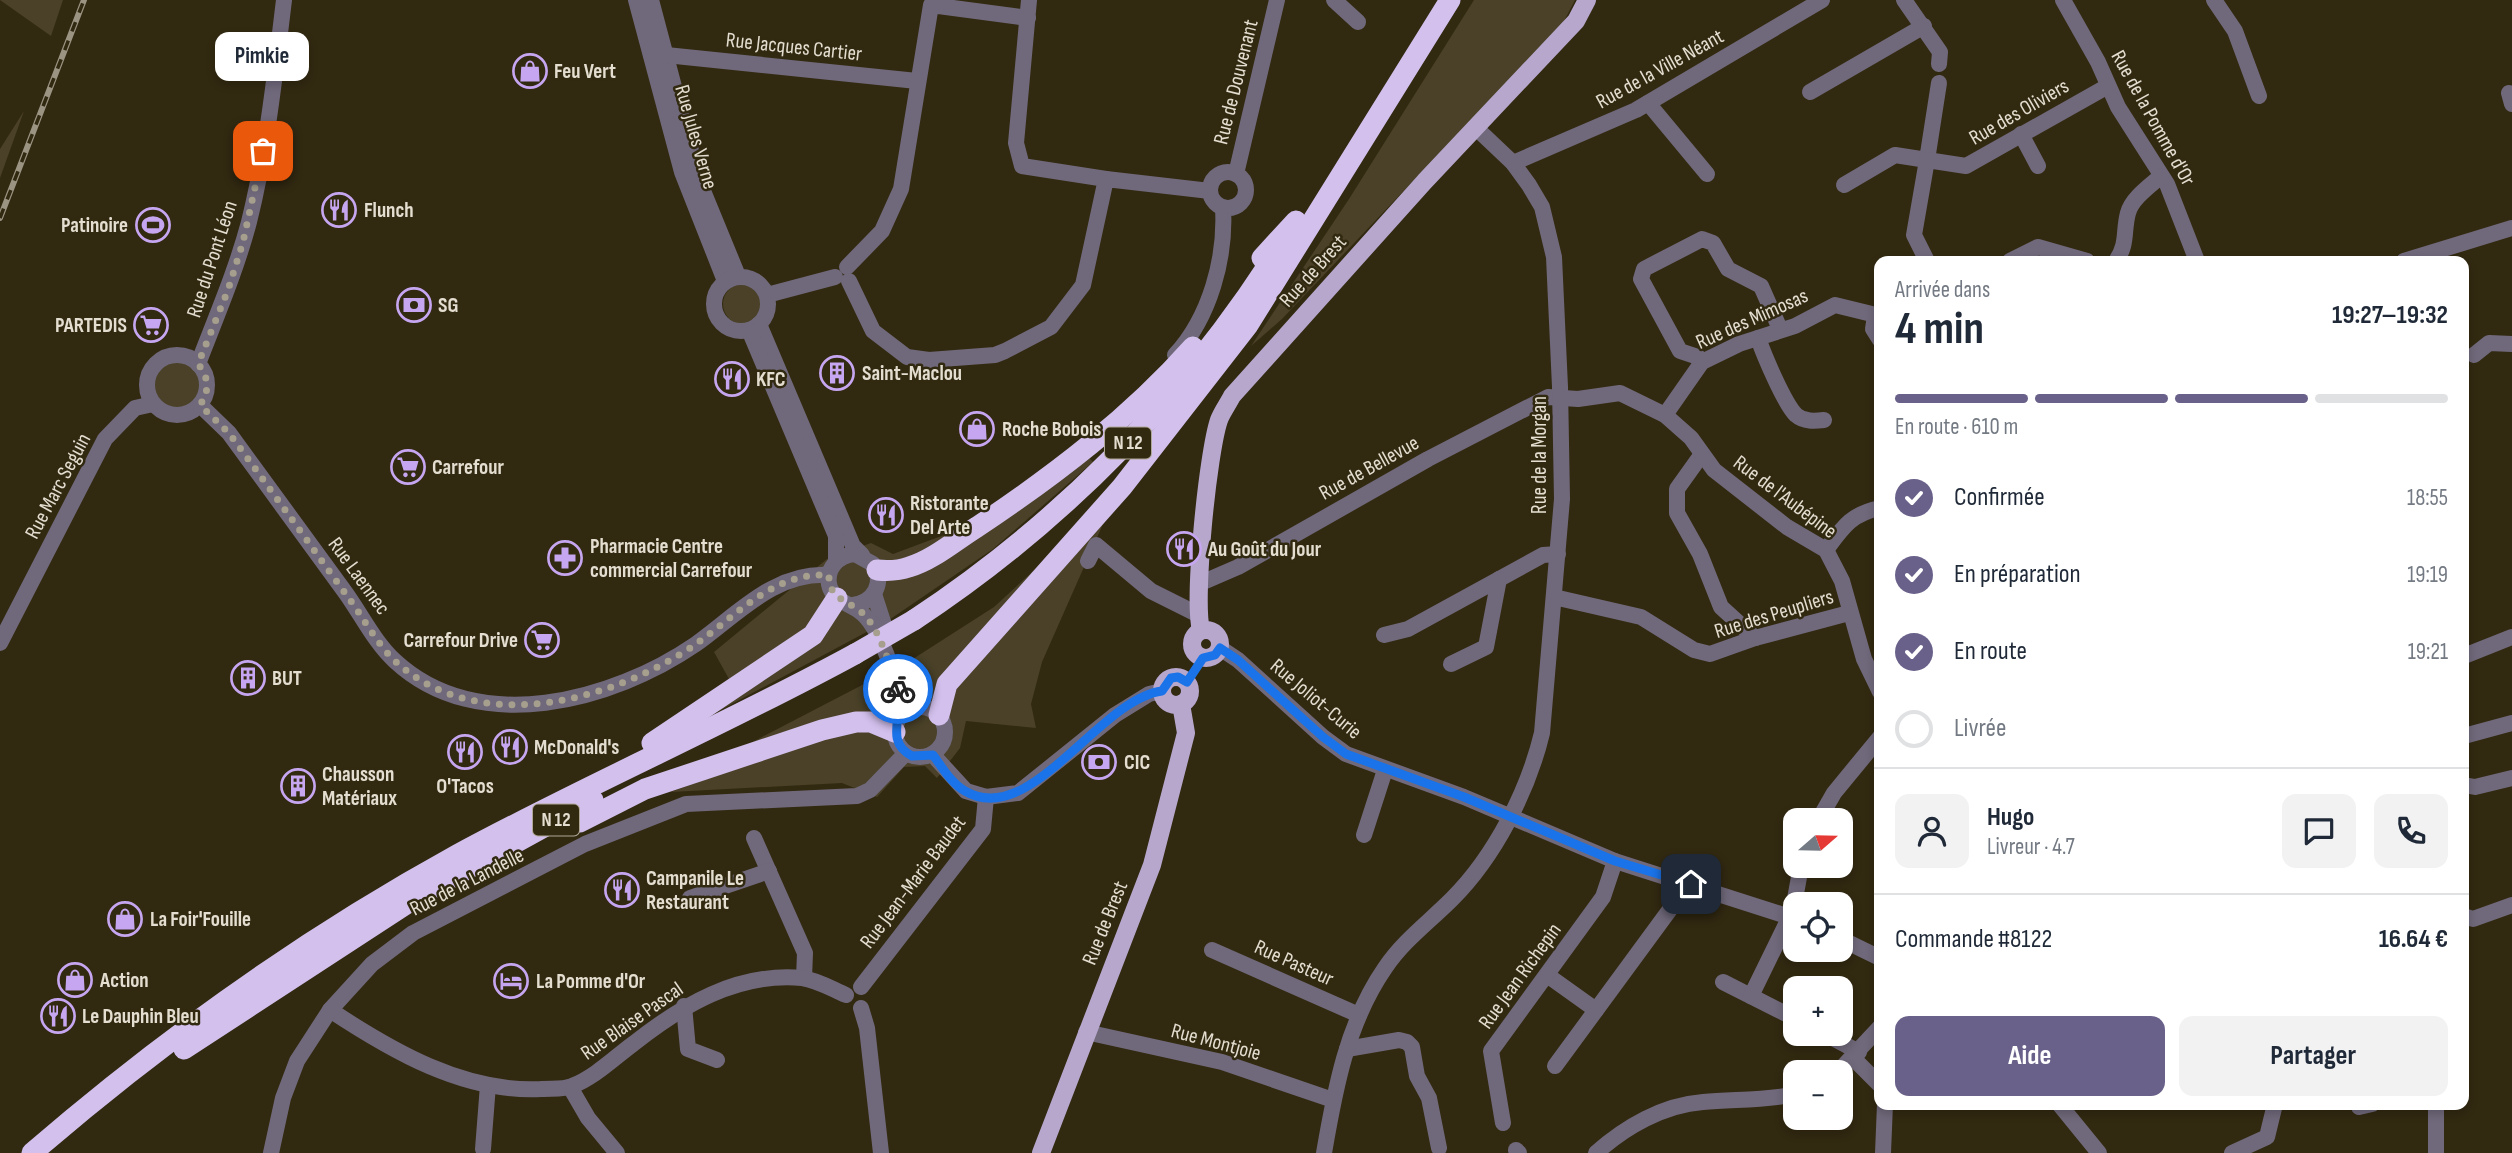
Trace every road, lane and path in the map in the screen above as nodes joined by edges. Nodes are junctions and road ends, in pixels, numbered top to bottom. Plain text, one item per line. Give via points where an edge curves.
1 (284, 0) edge
2 (636, 0) edge
3 (651, 0) edge
4 (1029, 0) edge
5 (1277, 0) edge
6 (1334, 0) edge
7 (1434, 0) edge
8 (1450, 0) edge
9 (1587, 0) edge
10 (1822, 0) edge
11 (1904, 0) edge
12 (2063, 0) edge
13 (2214, 0) edge
14 (1028, 18) junction
15 (1358, 22) dead end
16 (1924, 26) junction
17 (666, 55) junction
18 (1939, 64) dead end
19 (917, 81) junction
20 (1939, 82) dead end
21 (2108, 86) junction
22 (1810, 92) dead end
23 (2259, 96) dead end
24 (1648, 103) junction
25 (1475, 127) junction
26 (2021, 134) junction
27 (1927, 160) junction
28 (1513, 163) junction
29 (2038, 166) dead end
30 (1236, 174) junction
31 (1707, 174) dead end
32 (2161, 176) junction
33 (1106, 179) junction
34 (1844, 185) dead end
35 (1210, 191) junction
36 (1223, 208) junction
37 (1296, 221) junction
38 (2512, 228) edge
39 (1924, 256) edge
40 (2020, 256) edge
41 (2070, 256) edge
42 (2119, 256) edge
43 (2195, 256) edge
44 (2420, 256) edge
45 (844, 275) junction
46 (732, 279) junction
47 (767, 295) junction
48 (1874, 315) edge
49 (1248, 325) junction
50 (754, 327) junction
51 (1780, 330) junction
52 (1758, 338) junction
53 (2512, 344) edge
54 (2474, 355) dead end
55 (1702, 362) junction
56 (198, 364) junction
57 (1560, 396) junction
58 (153, 404) junction
59 (200, 405) junction
60 (1665, 415) junction
61 (1824, 420) dead end
62 (1103, 432) junction
63 (1702, 454) junction
64 (1874, 509) edge
65 (1826, 550) junction
66 (1558, 554) junction
67 (1088, 561) dead end
68 (869, 563) junction
69 (833, 568) junction
70 (1499, 579) junction
71 (1200, 583) junction
72 (874, 594) junction
73 (1554, 597) junction
74 (845, 601) junction
75 (1849, 613) junction
76 (1200, 623) junction
77 (915, 627) junction
78 (1384, 635) dead end
79 (2512, 637) edge
80 (1755, 638) junction
81 (0, 643) edge
82 (1220, 648) junction
83 (2469, 654) edge
84 (1199, 656) junction
85 (857, 660) junction
86 (1451, 664) dead end
87 (1182, 679) junction
88 (1874, 680) edge
89 (1162, 691) junction
90 (1181, 704) junction
91 (931, 711) junction
92 (2512, 723) edge
93 (898, 724) junction
94 (2469, 735) edge
95 (1874, 744) edge
96 (906, 753) junction
97 (933, 755) junction
98 (1385, 770) junction
99 (2512, 778) edge
100 (591, 786) junction
101 (2469, 786) edge
102 (986, 797) junction
103 (1825, 808) edge
104 (1512, 810) junction
105 (1364, 835) dead end
106 (754, 838) dead end
107 (1615, 861) junction
108 (769, 871) junction
109 (690, 898) dead end
110 (2512, 905) edge
111 (1671, 908) dead end
112 (1783, 915) edge
113 (2469, 918) edge
114 (1783, 935) edge
115 (1853, 945) edge
116 (1212, 950) dead end
117 (1874, 955) edge
118 (1547, 975) junction
119 (804, 978) junction
120 (1723, 982) dead end
121 (854, 991) junction
122 (265, 994) junction
123 (1751, 996) junction
124 (684, 1006) junction
125 (330, 1010) junction
126 (1596, 1010) junction
127 (1783, 1012) edge
128 (1359, 1016) junction
129 (1086, 1032) junction
130 (1874, 1034) edge
131 (1843, 1046) edge
132 (1346, 1049) junction
133 (1856, 1055) junction
134 (718, 1060) dead end
135 (1851, 1060) edge
136 (1555, 1066) dead end
137 (1874, 1078) edge
138 (488, 1085) junction
139 (570, 1087) junction
140 (1783, 1095) edge
141 (1333, 1100) junction
142 (1885, 1110) edge
143 (2064, 1110) edge
144 (2274, 1110) edge
145 (2436, 1110) edge
146 (1503, 1123) dead end
147 (1439, 1148) dead end
148 (484, 1149) dead end
149 (32, 1153) edge
150 (54, 1153) edge
151 (271, 1153) edge
152 (617, 1153) edge
153 (881, 1153) edge
154 (1041, 1153) edge
155 (1324, 1153) edge
156 (1596, 1153) edge
157 (1883, 1153) edge
158 (2099, 1153) edge
159 (2232, 1153) edge
160 (2436, 1153) edge

1 - 56 street, Rue du Pont Léon via 268,128 249,222
2 - 46 street, Rue Jules Verne via 682,172
3 - 17 street, Rue Jules Verne
4 - 14 street
5 - 30 street, Rue de Douvenant
6 - 15 street
7 - 37 highway, N 12
8 - 49 highway, N 12
9 - 25 main road, Rue de Brest via 1576,21
10 - 24 street, Rue de la Ville Néant
11 - 16 street
12 - 21 street, Rue de la Pomme d'Or
13 - 23 street via 2235,31
14 - 19 street via 931,5
14 - 33 street via 1016,143 1022,166
16 - 18 street via 1940,52
16 - 22 street
17 - 19 street, Rue Jacques Cartier
17 - 46 street, Rue Jules Verne via 704,197
19 - 45 street via 901,189 881,231
20 - 27 street
21 - 26 street, Rue des Oliviers
21 - 32 street, Rue de la Pomme d'Or
24 - 28 street, Rue de la Ville Néant
24 - 31 street
25 - 28 street, Rue de la Morgan
25 - 71 main road, Rue de Brest via 1232,396 1219,419 1213,449
26 - 27 street, Rue des Oliviers via 1966,166
26 - 29 street
27 - 34 street, Rue des Oliviers via 1895,155
27 - 39 street via 1914,236
28 - 57 street, Rue de la Morgan via 1542,208 1550,234
30 - 35 street via 1218,175
30 - 36 street via 1246,184 1246,194 1238,206
32 - 42 street via 2133,202 2126,244
32 - 43 street, Rue de la Pomme d'Or
33 - 35 street
33 - 45 street via 1083,285 1051,327 995,355 907,358 873,331
35 - 36 street
36 - 62 street via 1223,245 1212,288 1180,350
37 - 62 highway via 1174,369
37 - 77 highway, N 12 via 1207,352 1120,452 1018,545
38 - 44 street
40 - 41 street via 2038,247
45 - 47 street
46 - 47 street via 759,283
46 - 50 street via 715,294 717,317 734,330
47 - 50 street via 767,311
48 - 51 street, Rue des Mimosas via 1835,305
49 - 77 highway, N 12 via 1126,463 1078,510 1007,570
49 - 91 highway via 1122,487 947,684
50 - 68 street via 853,546
50 - 69 street via 836,536
51 - 52 street, Rue des Mimosas
51 - 55 street via 1760,286 1728,269 1713,243 1702,239 1644,269 1641,279 1680,351
52 - 55 street, Rue des Mimosas
52 - 61 street via 1796,415 1811,422
53 - 54 street via 2490,343
55 - 60 street, Rue des Mimosas
56 - 58 street via 181,355 161,359 153,366 146,385
56 - 59 street via 207,380
57 - 60 street, Rue de l'Aubépine via 1578,399 1620,393
57 - 66 street, Rue de la Morgan
57 - 71 street, Rue de Bellevue via 1513,414 1238,567
58 - 59 street via 176,416
58 - 81 street, Rue Marc Seguin via 135,408 105,439
59 - 69 street, Rue Laennec via 229,433 394,660 433,688 473,699 509,705 591,694 642,675 695,645 778,584
60 - 63 street, Rue de l'Aubépine
62 - 68 highway via 1019,498 920,563 894,571
63 - 65 street, Rue de l'Aubépine via 1750,500
63 - 80 street via 1677,489 1677,513 1721,607
64 - 65 street via 1848,519
65 - 75 street, Rue de l'Aubépine via 1842,581
66 - 70 street via 1546,553
66 - 73 street, Rue de la Morgan
67 - 76 street via 1096,545 1151,592
68 - 69 street via 848,554
68 - 72 street via 878,586
69 - 74 street via 829,584
70 - 78 street via 1408,629
70 - 86 street via 1486,647
71 - 76 main road, Rue de Brest
72 - 74 street via 868,600
72 - 91 street via 909,689
73 - 80 street, Rue des Peupliers via 1641,617 1694,650 1710,654
73 - 104 street, Rue de la Morgan via 1542,733 1534,767
74 - 93 street via 873,626 899,691
74 - 100 highway via 813,635 689,720 611,765
75 - 80 street, Rue des Peupliers
75 - 88 street, Rue de l'Aubépine
76 - 82 main road via 1220,639
76 - 84 main road via 1192,641
77 - 85 highway, N 12, bridge
79 - 83 street
82 - 84 main road via 1215,655
82 - 98 street, Rue Joliot-Curie via 1332,745
84 - 87 main road
85 - 100 highway, N 12
85 - 122 highway, N 12 via 420,895
87 - 89 main road via 1167,680
87 - 90 main road via 1190,694
89 - 90 main road via 1169,703
89 - 102 street via 1115,715 1028,787 1018,793
90 - 129 main road, Rue de Brest via 1186,733 1165,821
91 - 93 street via 907,710
91 - 97 street via 946,736
92 - 94 street
93 - 96 street via 896,740
93 - 122 highway via 841,724 645,789 475,874
95 - 103 street
96 - 97 street via 919,758
96 - 125 street, Rue de la Landelle via 877,785 857,796 686,804 585,844 413,933 372,964
97 - 102 street, Rue Jean-Marie Baudet via 966,791
98 - 104 street, Rue Joliot-Curie
98 - 105 street
99 - 101 street
100 - 149 highway, N 12 via 455,856 299,951 144,1062
102 - 121 street, Rue Jean-Marie Baudet via 983,829
104 - 107 street, Rue Joliot-Curie
104 - 128 street, Rue de la Morgan via 1471,877 1386,965
106 - 108 street
107 - 112 street, Rue Joliot-Curie
107 - 118 street, Rue Jean Richepin via 1603,897
108 - 109 street
108 - 119 street via 805,953
110 - 113 street
111 - 126 street
114 - 123 street
115 - 117 street
116 - 128 street, Rue Pasteur
118 - 126 street
118 - 146 street, Rue Jean Richepin via 1491,1051
119 - 121 street, Rue Blaise Pascal
119 - 124 street, Rue Blaise Pascal via 733,986
120 - 123 street
121 - 153 street, Rue Blaise Pascal via 849,1005 862,1008 867,1028
122 - 150 highway, N 12 via 177,1054
123 - 127 street
124 - 134 street via 688,1049
124 - 139 street, Rue Blaise Pascal
125 - 138 street, Rue Blaise Pascal via 415,1059
125 - 151 street, Rue de la Landelle via 297,1061
126 - 136 street
128 - 132 street, Rue de la Morgan
129 - 141 street, Rue Montjoie via 1222,1062
129 - 154 main road, Rue de Brest
130 - 133 street
131 - 133 street
132 - 141 street, Rue de la Morgan
132 - 147 street via 1399,1040 1412,1047
133 - 135 street
133 - 137 street
138 - 139 street, Rue Blaise Pascal via 524,1090
138 - 148 street
139 - 152 street
140 - 156 street via 1672,1108 1612,1139
141 - 155 street, Rue de la Morgan
142 - 157 street
143 - 158 street
144 - 159 street via 2267,1137
145 - 160 street

